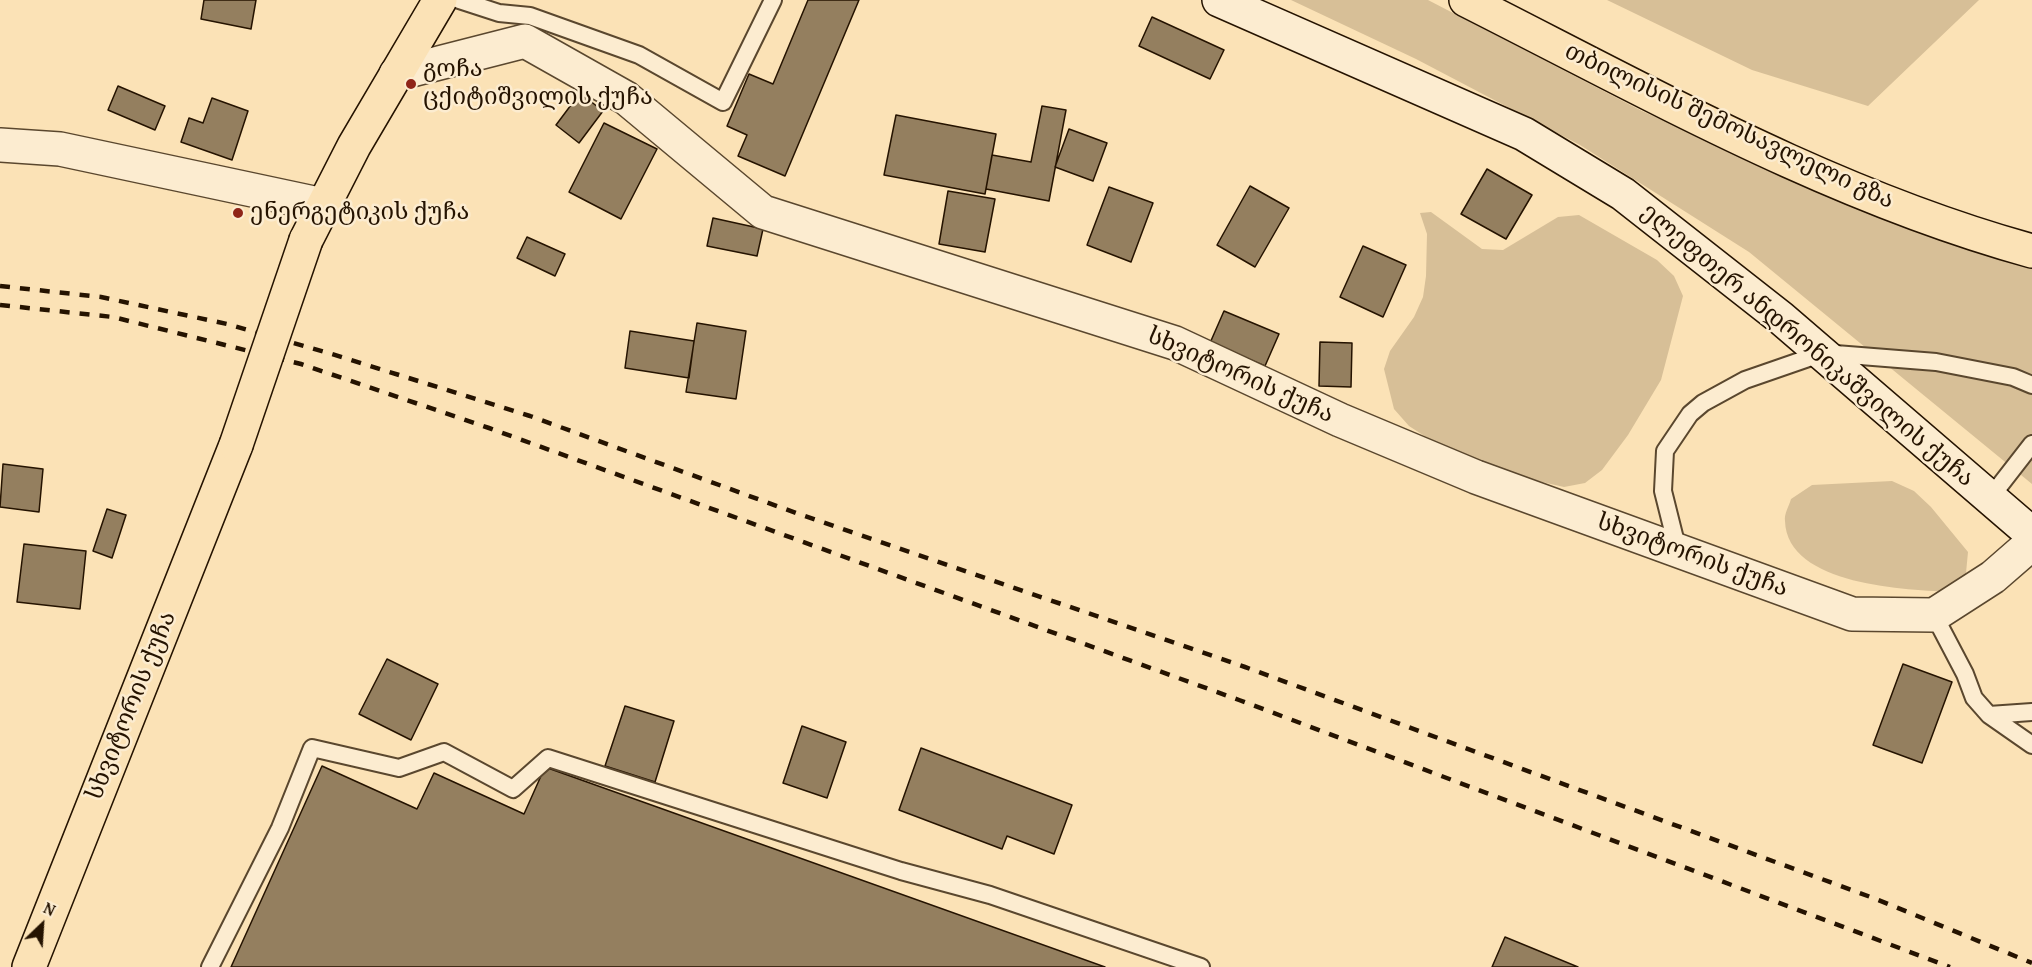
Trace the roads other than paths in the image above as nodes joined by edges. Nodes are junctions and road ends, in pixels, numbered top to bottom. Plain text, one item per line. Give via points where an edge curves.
1 (440, 0) edge
2 (459, 0) edge
3 (773, 0) edge
4 (1219, 0) edge
5 (1466, 0) edge
6 (396, 74) junction
7 (0, 145) edge
8 (323, 205) junction
9 (2032, 251) edge
10 (1823, 353) junction
11 (2032, 385) edge
12 (2032, 444) edge
13 (1990, 498) junction
14 (2032, 534) edge
15 (2032, 543) edge
16 (1678, 551) junction
17 (1934, 615) junction
18 (2032, 712) edge
19 (1989, 715) junction
20 (2032, 745) edge
21 (29, 967) edge
22 (210, 967) edge
23 (1201, 967) edge

1 - 6 main road
2 - 3 lane via 499,13 530,16 639,56 723,102
4 - 10 street, ელეფთერ ანდრონიკაშვილის ქუჩა via 1524,134 1623,194
5 - 9 main road, თბილისის შემოსავლელი გზა via 1688,113 1876,200
6 - 8 main road
6 - 16 street, სხვიტორის ქუჩა via 525,41 626,98 763,212 1175,343 1340,420 1476,477
7 - 8 street via 60,148
8 - 21 main road, სხვიტორის ქუჩა, bridge via 306,240 236,445
10 - 11 lane via 1936,362 2013,377
10 - 13 street, ელეფთერ ანდრონიკაშვილის ქუჩა
10 - 16 lane via 1745,380 1702,403 1673,436 1665,451 1663,490
12 - 13 lane
13 - 14 street, ელეფთერ ანდრონიკაშვილის ქუჩა
15 - 17 street via 1993,577
16 - 17 street, სხვიტორის ქუჩა via 1852,614
17 - 19 lane via 1974,698
18 - 19 lane
19 - 20 lane
22 - 23 lane via 280,828 312,748 399,768 444,752 513,789 548,758 901,871 990,895

